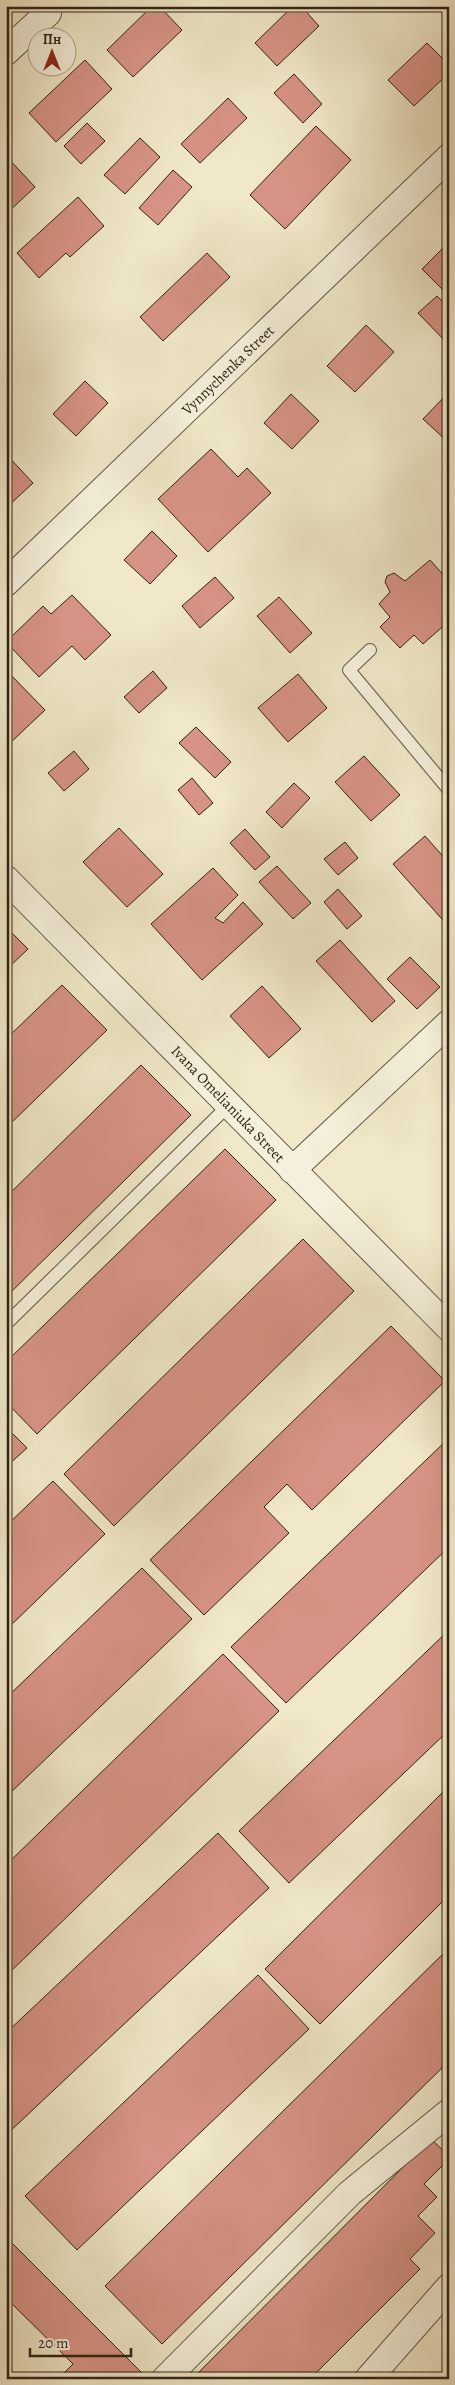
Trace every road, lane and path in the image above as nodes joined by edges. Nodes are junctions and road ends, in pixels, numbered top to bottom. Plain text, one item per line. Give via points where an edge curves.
1 (48, 13) dead end
2 (6, 52) edge
3 (449, 157) edge
4 (6, 583) edge
5 (370, 650) dead end
6 (449, 790) edge
7 (6, 879) edge
8 (449, 1024) edge
9 (229, 1104) junction
10 (292, 1170) junction
11 (6, 1324) edge
12 (449, 1328) edge
13 (449, 2112) edge
14 (449, 2287) edge
15 (171, 2377) edge
16 (368, 2379) edge

1 - 2 street
3 - 4 street, Vynnychenka Street
5 - 6 lane via 349,670
7 - 9 street, Ivana Omelianiuka Street
8 - 10 street
9 - 10 street, Ivana Omelianiuka Street
9 - 11 lane
10 - 12 street, Ivana Omelianiuka Street
13 - 15 street via 350,2193
14 - 16 street

